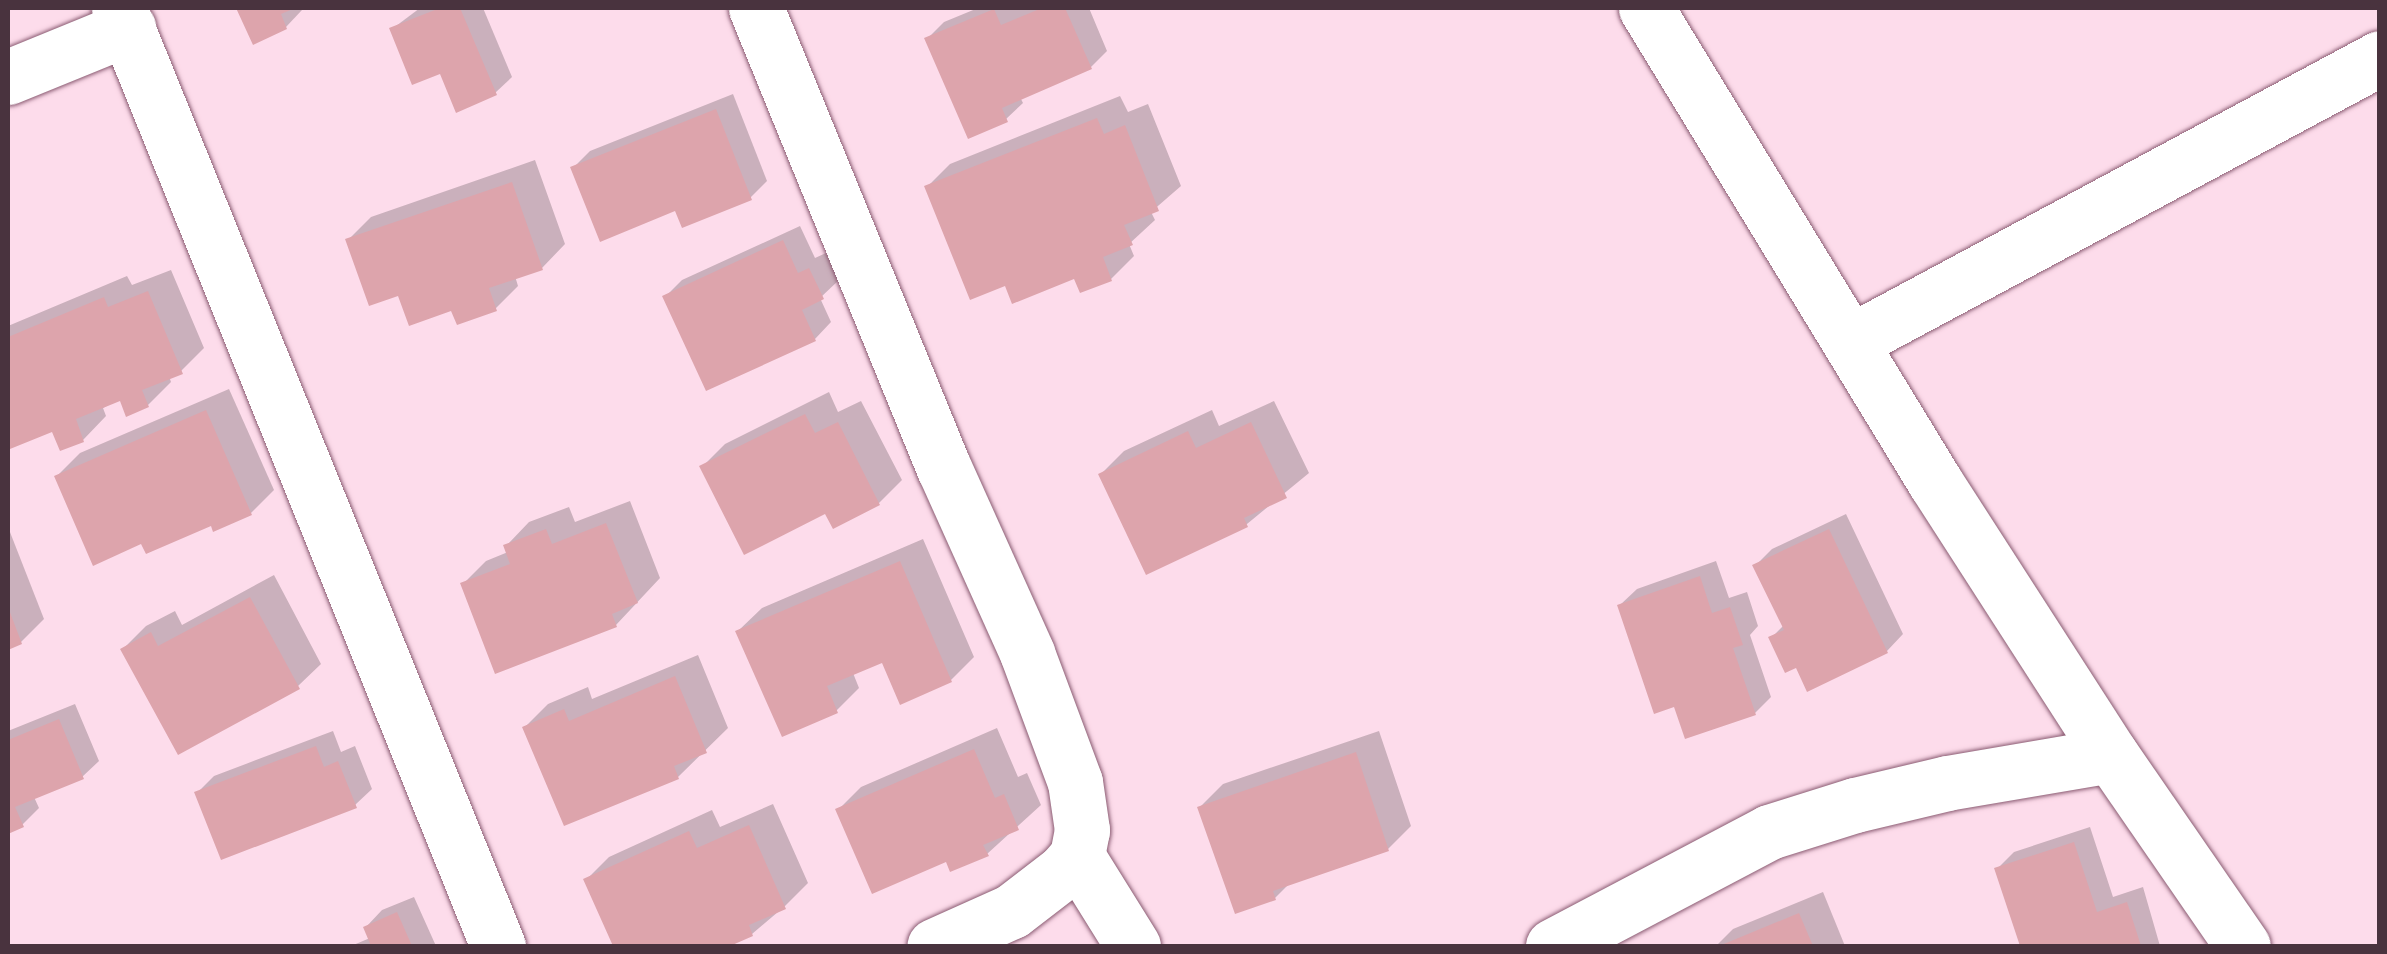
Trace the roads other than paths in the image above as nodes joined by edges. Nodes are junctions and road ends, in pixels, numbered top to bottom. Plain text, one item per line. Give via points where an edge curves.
1 (756, 8) edge
2 (1646, 8) edge
3 (124, 18) edge
4 (2380, 58) edge
5 (8, 77) edge
6 (1850, 342) junction
7 (2111, 755) junction
8 (1077, 856) junction
9 (498, 946) edge
10 (934, 946) edge
11 (1134, 946) edge
12 (1553, 946) edge
13 (2243, 946) edge

1 - 8 street via 1063,745 1079,805
2 - 6 street
3 - 5 street
3 - 9 street
4 - 6 street
6 - 7 street
7 - 12 street via 1948,784 1769,832
7 - 13 street
8 - 10 street via 1012,912
8 - 11 street

